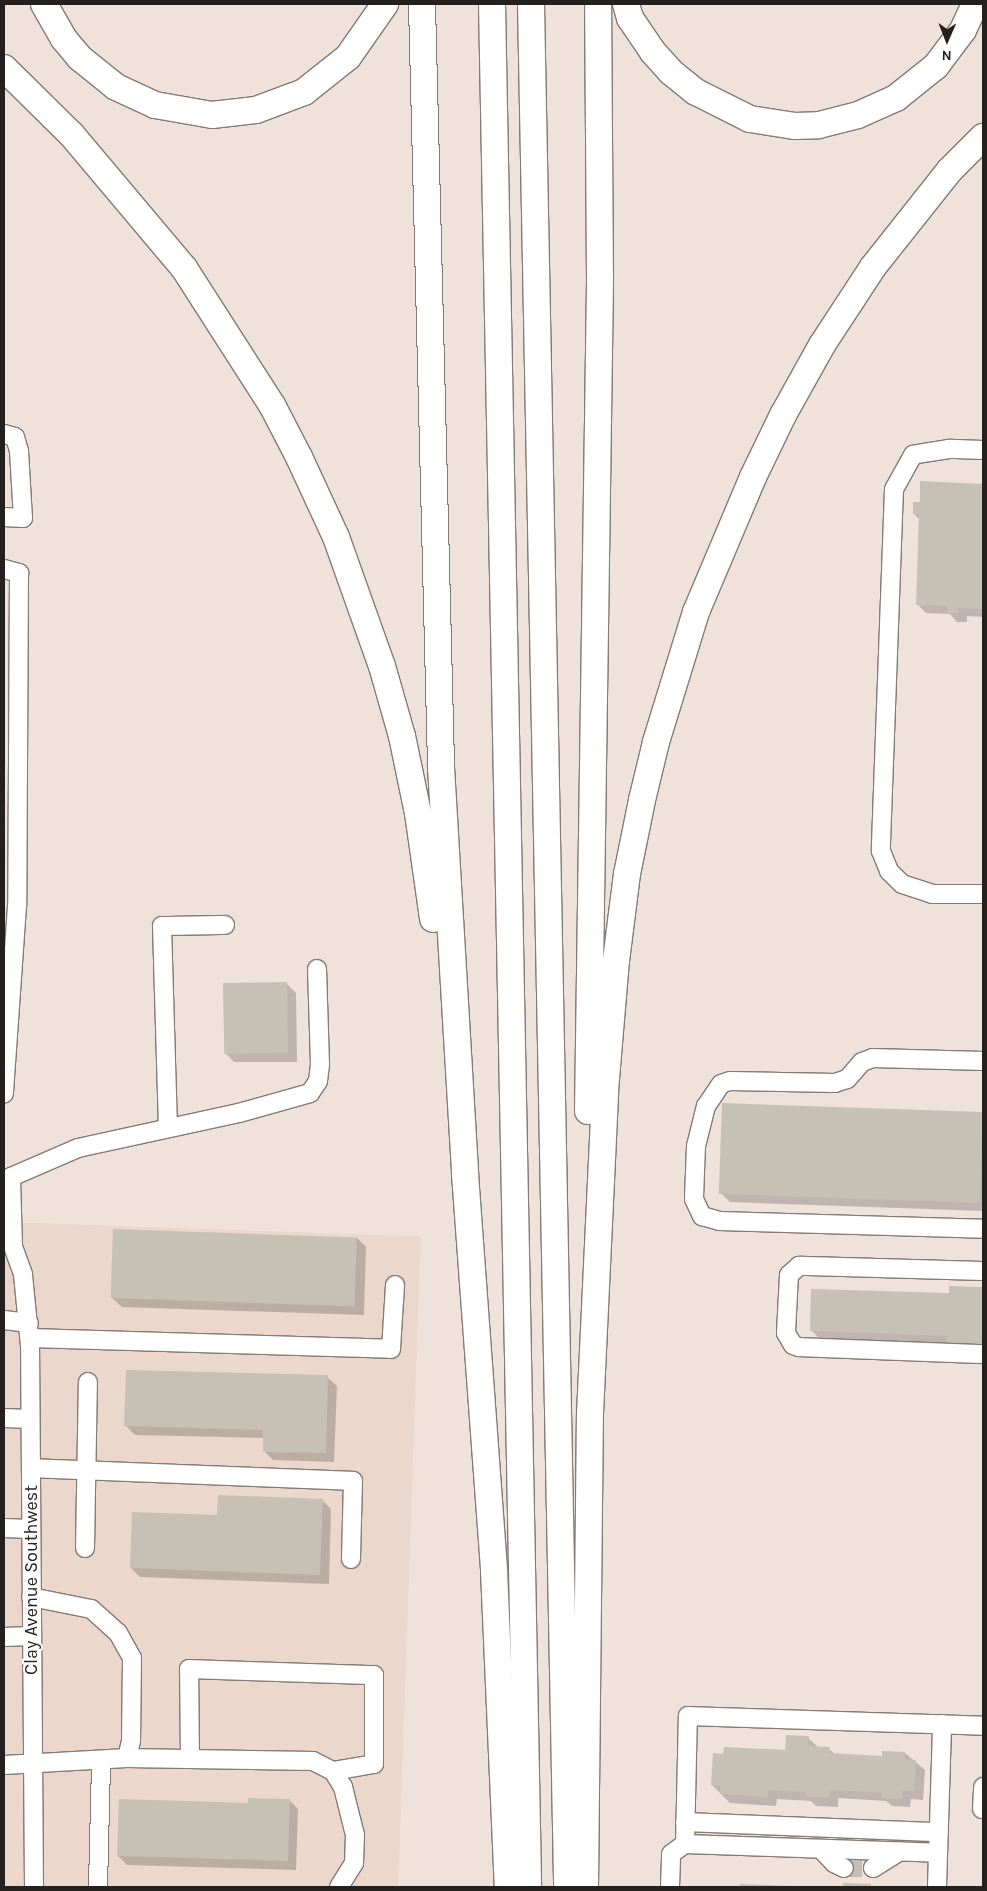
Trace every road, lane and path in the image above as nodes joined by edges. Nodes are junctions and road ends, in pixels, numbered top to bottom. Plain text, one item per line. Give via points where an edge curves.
1 (44, 4) edge
2 (385, 4) edge
3 (422, 4) edge
4 (492, 4) edge
5 (531, 4) edge
6 (598, 4) edge
7 (626, 4) edge
8 (975, 4) edge
9 (4, 68) edge
10 (983, 137) edge
11 (4, 434) edge
12 (983, 450) edge
13 (4, 517) edge
14 (4, 569) edge
15 (11, 705) edge
16 (10, 795) edge
17 (10, 827) edge
18 (983, 894) edge
19 (10, 914) edge
20 (225, 925) dead end
21 (316, 969) dead end
22 (983, 1061) edge
23 (5, 1071) edge
24 (4, 1094) edge
25 (168, 1128) junction
26 (7, 1174) edge
27 (465, 1174) junction
28 (983, 1229) edge
29 (983, 1270) edge
30 (395, 1285) dead end
31 (4, 1320) edge
32 (30, 1330) junction
33 (983, 1354) edge
34 (88, 1382) dead end
35 (590, 1414) junction
36 (4, 1418) edge
37 (30, 1419) junction
38 (31, 1468) junction
39 (85, 1471) junction
40 (4, 1528) edge
41 (30, 1529) junction
42 (85, 1548) dead end
43 (351, 1559) dead end
44 (30, 1597) junction
45 (30, 1636) junction
46 (4, 1637) edge
47 (942, 1724) junction
48 (983, 1726) edge
49 (127, 1758) junction
50 (190, 1758) junction
51 (101, 1762) junction
52 (32, 1764) junction
53 (4, 1765) edge
54 (333, 1771) junction
55 (983, 1787) edge
56 (982, 1809) edge
57 (685, 1822) junction
58 (939, 1832) junction
59 (685, 1844) junction
60 (821, 1849) junction
61 (900, 1852) junction
62 (938, 1853) junction
63 (844, 1868) tunnel mouth
64 (873, 1868) tunnel mouth
65 (34, 1887) edge
66 (98, 1887) edge
67 (339, 1887) edge
68 (508, 1887) edge
69 (528, 1887) edge
70 (567, 1887) edge
71 (585, 1887) edge
72 (670, 1887) edge
73 (937, 1887) edge

1 - 2 highway via 64,39 80,58 116,86 162,107 212,115 256,110 304,92 348,57
3 - 27 highway via 441,767
4 - 69 highway
5 - 70 highway
6 - 35 highway via 599,309 588,1058
7 - 8 highway via 630,18 653,52 696,92 750,118 795,126 818,125 858,115 896,98 936,66 963,30
9 - 27 highway via 72,135 184,268 272,405 336,537 382,666 402,736 418,813
10 - 35 highway via 916,210 873,267 822,345 753,477 696,612 677,669 642,800 627,874 616,961 605,1091
11 - 13 street via 15,437 19,451 23,518
12 - 18 street via 949,449 913,455 894,489 880,851 889,871 902,884 932,894
14 - 15 street via 18,574
15 - 16 street
16 - 17 street
17 - 19 street
19 - 23 street
20 - 25 street via 162,926
21 - 25 street via 320,1064 318,1081 310,1093
22 - 28 street via 873,1058 862,1062 847,1079 836,1084 730,1081 721,1084 704,1110 696,1146 694,1199 702,1216 719,1221
23 - 24 street
25 - 26 street via 78,1148
26 - 32 street, Clay Avenue Southwest via 13,1246 23,1274
27 - 68 highway via 494,1571
29 - 33 street via 799,1266 789,1276 786,1334 793,1345 799,1347
30 - 32 street via 391,1348
31 - 32 street
32 - 37 street, Clay Avenue Southwest
34 - 39 street
35 - 71 highway
36 - 37 street
37 - 38 street, Clay Avenue Southwest
38 - 39 street
38 - 41 street, Clay Avenue Southwest
39 - 42 street
39 - 43 street via 352,1481
40 - 41 street
41 - 44 street, Clay Avenue Southwest
44 - 45 street, Clay Avenue Southwest
44 - 49 street via 91,1609 118,1632 132,1658 134,1674 132,1733
45 - 46 street
45 - 52 street, Clay Avenue Southwest
47 - 48 street
47 - 57 street via 688,1716
47 - 58 street
49 - 50 street
49 - 51 street
50 - 54 street via 313,1761
50 - 54 street via 189,1669 374,1675 374,1764
51 - 52 street
51 - 66 street
52 - 53 street
52 - 65 street, Clay Avenue Southwest
54 - 67 street via 343,1787 354,1835 354,1863
55 - 56 street
57 - 58 street
57 - 59 street
58 - 62 street
59 - 60 street
59 - 72 street via 671,1854
60 - 61 street
60 - 63 street via 834,1863
61 - 62 street
61 - 64 street
62 - 73 street

